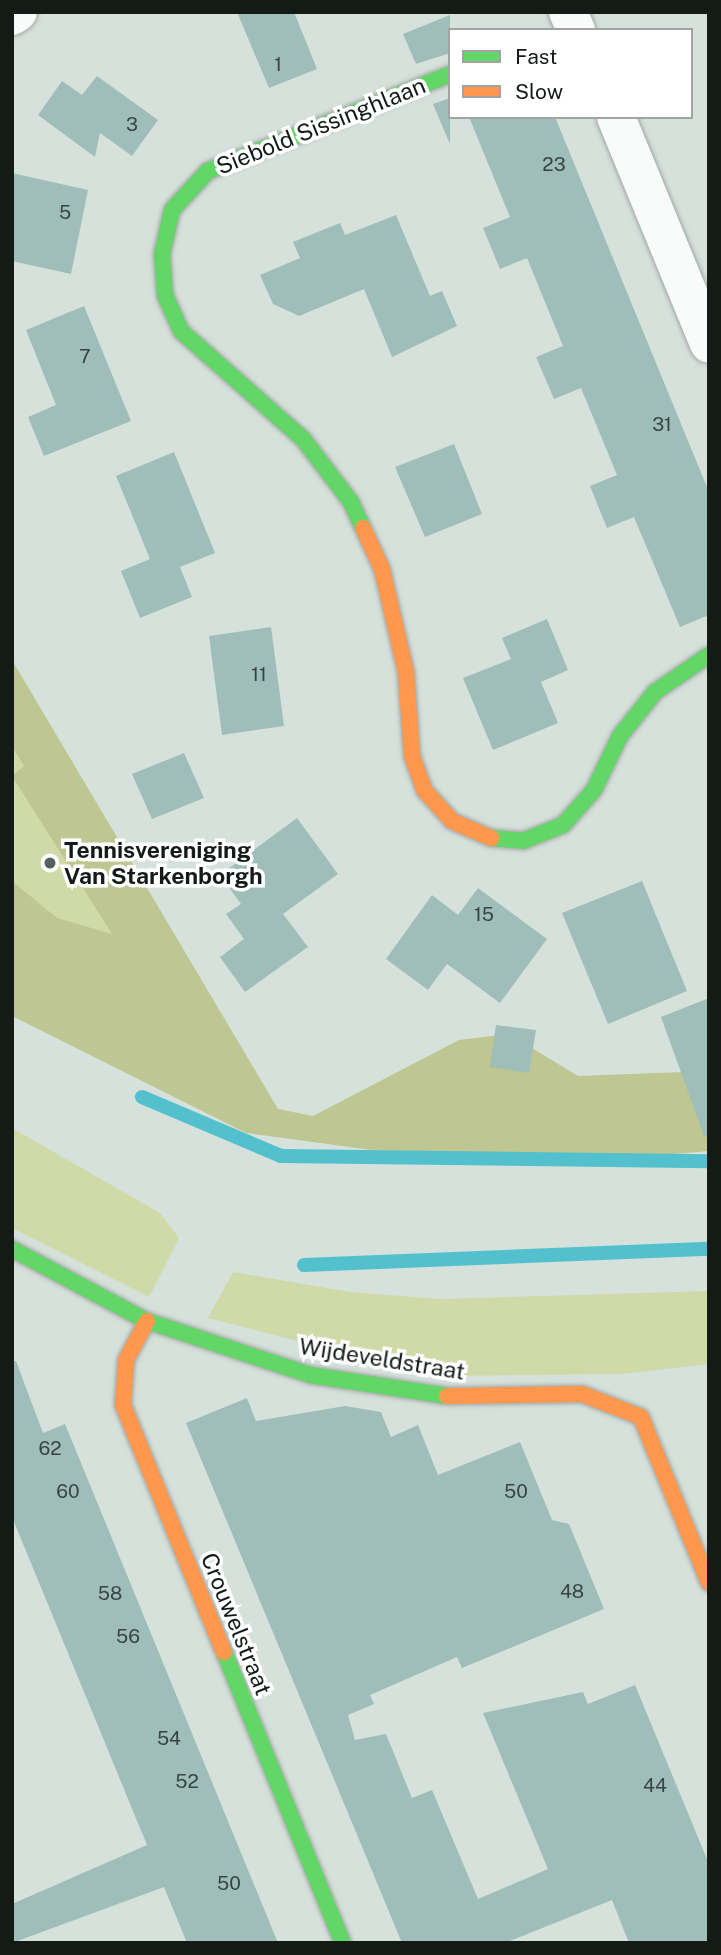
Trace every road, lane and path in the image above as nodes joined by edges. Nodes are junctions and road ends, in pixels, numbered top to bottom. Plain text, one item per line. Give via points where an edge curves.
1 (19, 12) edge
2 (12, 16) edge
3 (448, 75) edge
4 (617, 119) edge
5 (709, 344) edge
6 (709, 655) edge
7 (12, 1249) edge
8 (147, 1321) junction
9 (709, 1583) edge
10 (343, 1943) edge

1 - 2 street
3 - 6 street, Siebold Sissinghlaan via 208,171 172,210 162,254 165,295 181,331 303,439 351,502 382,569 406,672 412,756 425,791 452,821 486,838 523,841 563,825 594,790 620,736 655,692
4 - 5 street
7 - 8 street, Wijdeveldstraat
8 - 9 street, Wijdeveldstraat via 310,1375 454,1397 582,1394 641,1416
8 - 10 street, Crouwelstraat via 126,1360 123,1405

